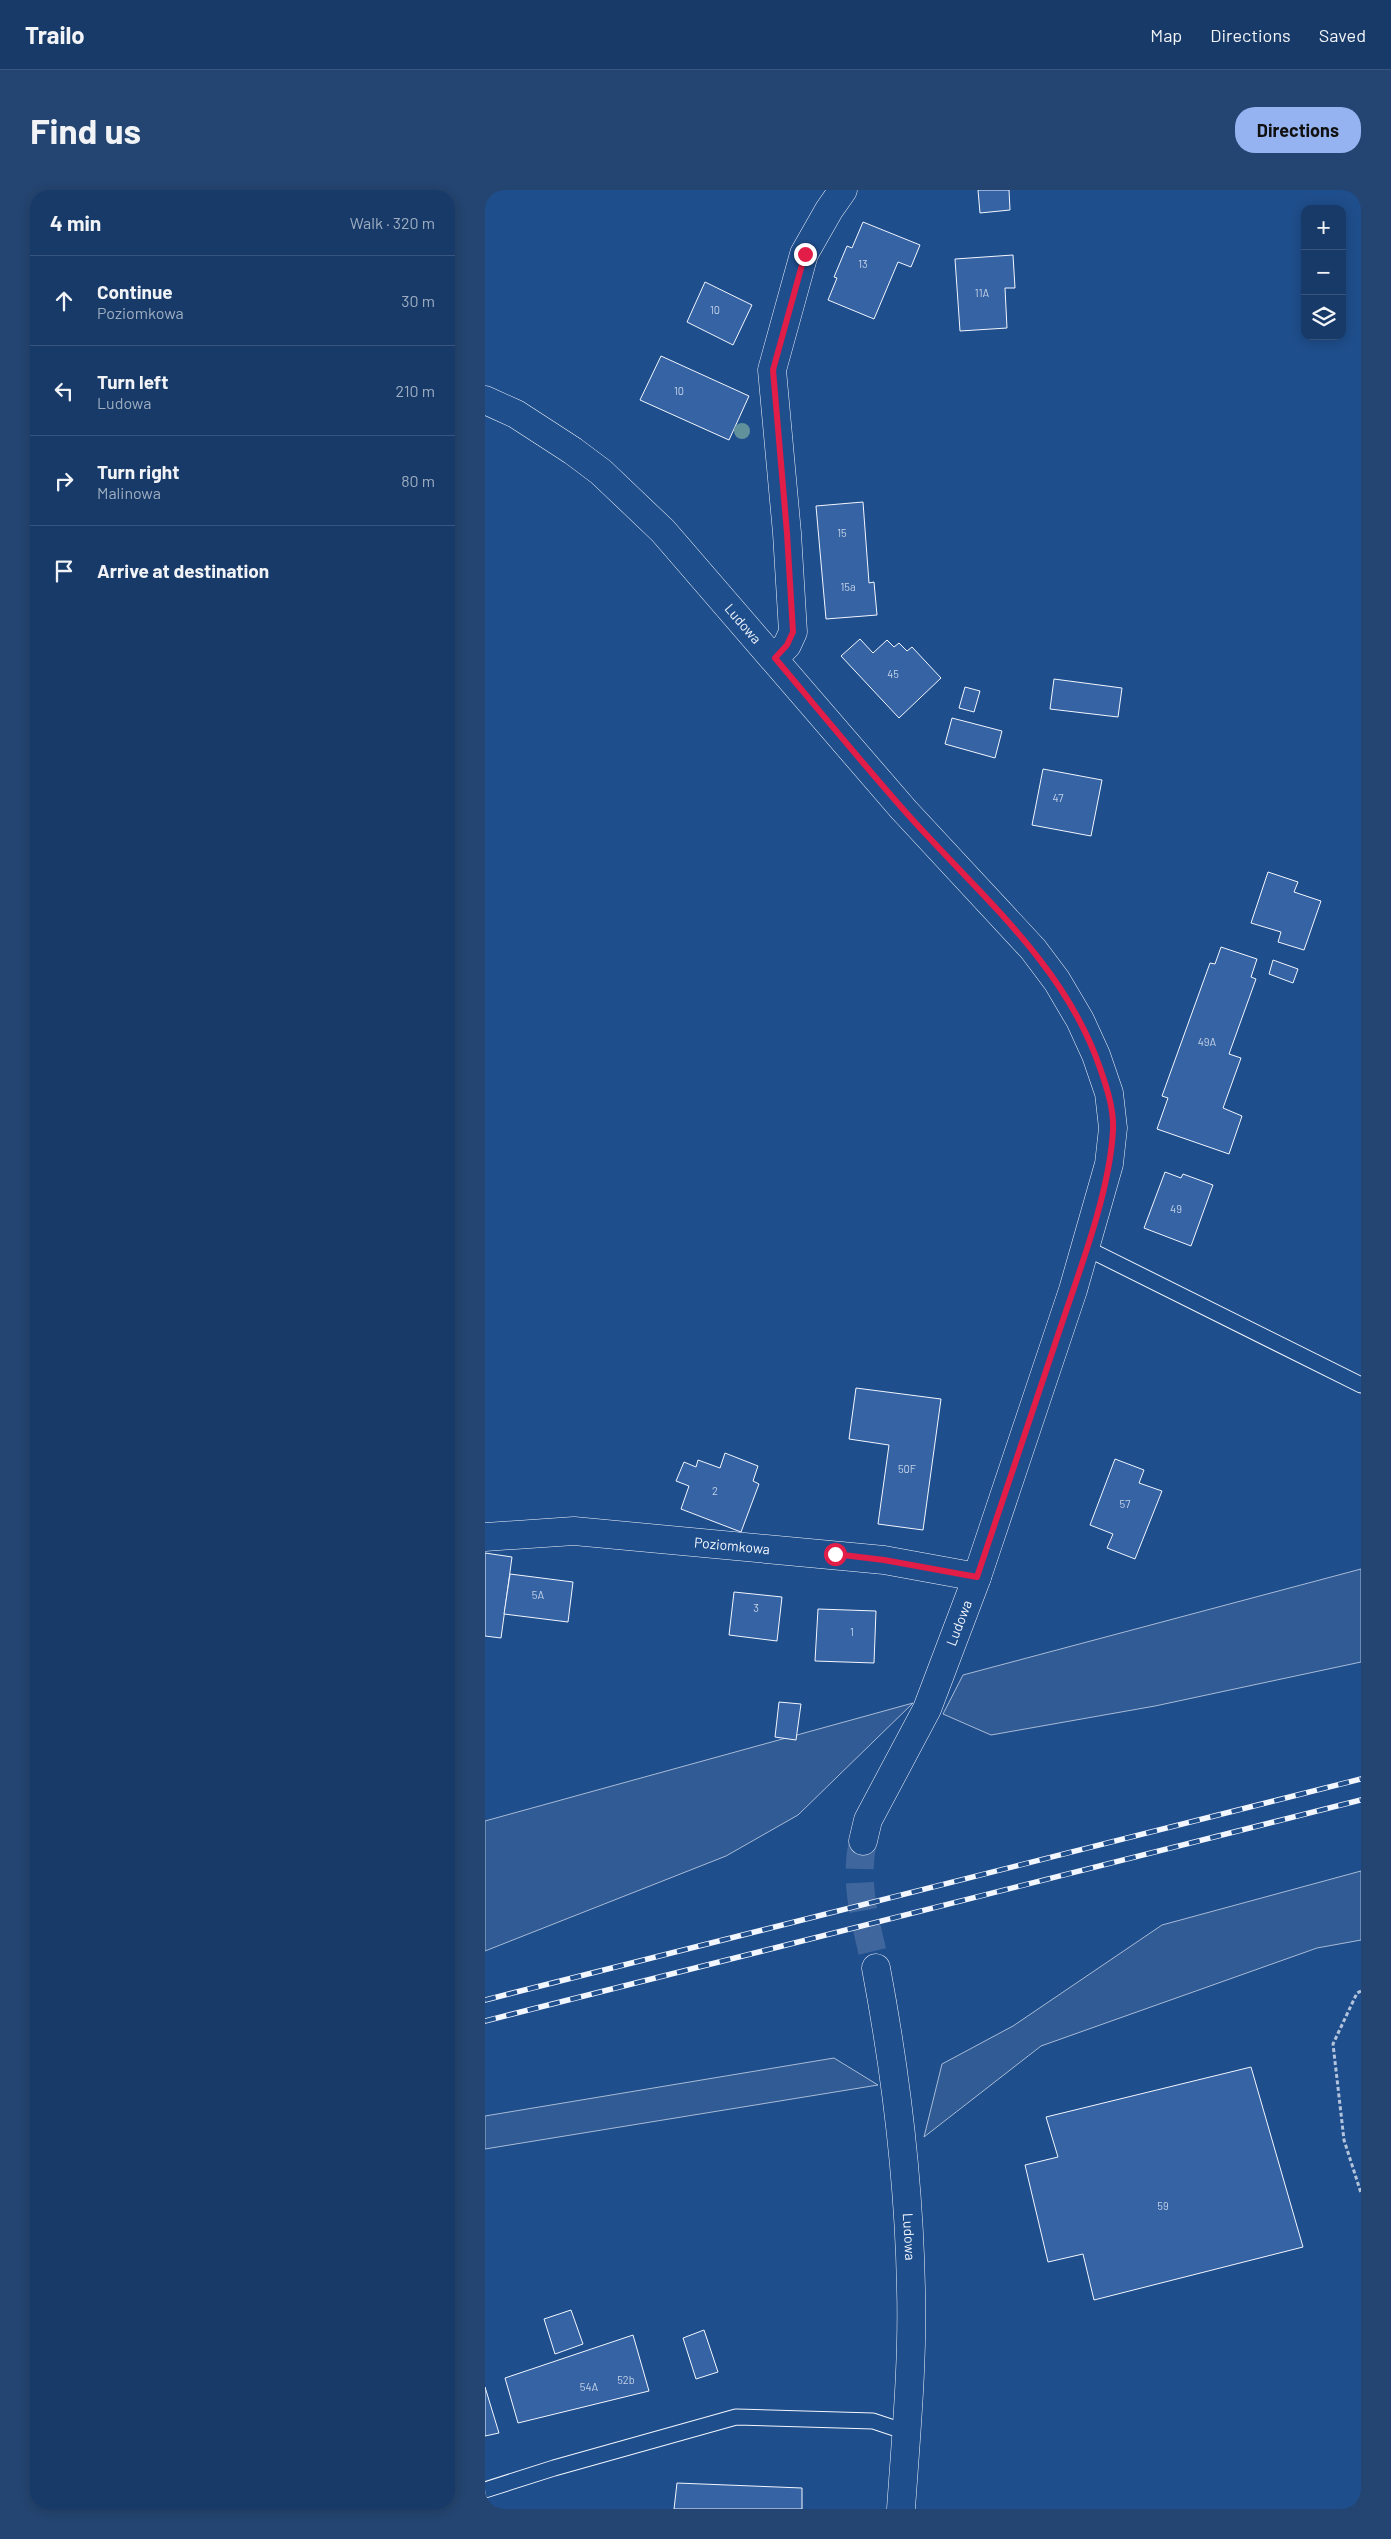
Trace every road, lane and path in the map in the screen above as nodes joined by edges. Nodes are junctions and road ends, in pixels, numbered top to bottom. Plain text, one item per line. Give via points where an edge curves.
1 (843, 190) edge
2 (485, 400) edge
3 (775, 658) junction
4 (1087, 1248) junction
5 (1361, 1385) edge
6 (485, 1537) edge
7 (977, 1577) junction
8 (863, 1842) tunnel mouth
9 (875, 1968) tunnel mouth
10 (1361, 1991) edge
11 (1361, 2193) edge
12 (906, 2432) junction
13 (485, 2490) edge
14 (901, 2509) edge

1 - 3 street via 805,254 773,370 793,632
2 - 3 street, Ludowa via 543,431 601,472 663,531
3 - 4 street, Ludowa via 903,809 1033,949 1080,1020 1109,1093 1113,1128 1109,1164
4 - 5 lane
4 - 7 street, Ludowa
6 - 7 street, Poziomkowa via 584,1532 884,1560
7 - 8 street, Ludowa via 927,1708 872,1812
9 - 12 street, Ludowa via 889,2039 905,2165 911,2290
10 - 11 path via 1357,1993 1333,2044 1344,2140
12 - 13 lane via 873,2421 736,2417
12 - 14 street, Ludowa

